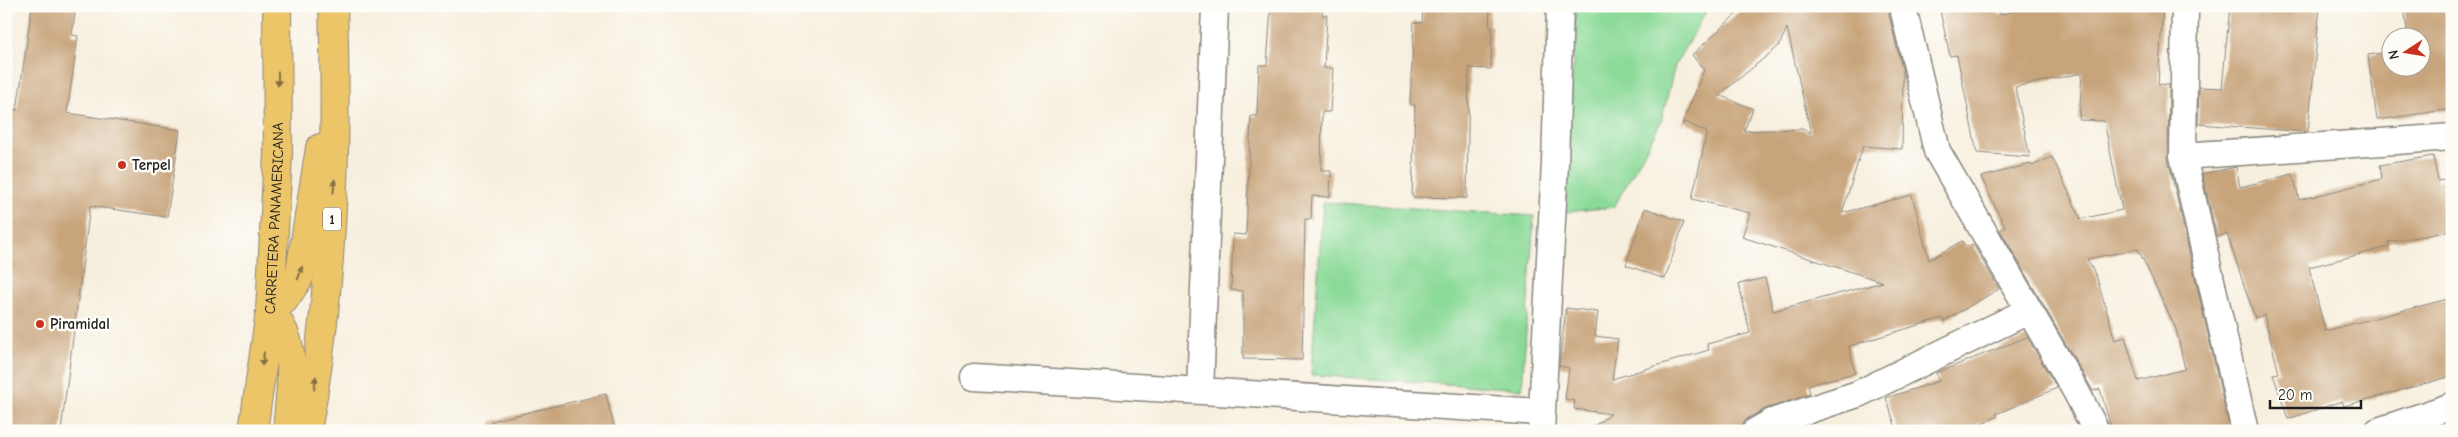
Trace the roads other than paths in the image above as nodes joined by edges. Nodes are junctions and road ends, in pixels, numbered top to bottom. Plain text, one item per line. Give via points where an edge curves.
1 (277, 6) edge
2 (334, 6) edge
3 (1215, 6) edge
4 (1560, 6) edge
5 (2185, 6) edge
6 (1904, 12) dead end
7 (335, 51) junction
8 (2452, 137) edge
9 (2183, 156) junction
10 (270, 311) junction
11 (2028, 311) junction
12 (974, 377) dead end
13 (1200, 391) junction
14 (2452, 406) edge
15 (1541, 421) edge
16 (253, 431) edge
17 (286, 431) edge
18 (307, 431) edge
19 (1756, 431) edge
20 (2096, 431) edge
21 (2245, 431) edge
22 (2378, 431) edge

1 -> 10 highway, CARRETERA PANAMERICANA via 278,154
2 - 7 highway, 1
3 - 13 street
4 - 15 street
5 - 9 street
6 - 11 street via 1937,151
10 -> 7 highway via 292,289 302,266
18 -> 7 highway, 1 via 327,287 335,171
8 - 9 street
9 - 21 street
10 -> 16 highway, CARRETERA PANAMERICANA
10 - 17 highway via 280,321 290,344 292,361
11 - 19 street via 1858,394 1772,422
11 - 20 street
12 - 13 street
13 - 15 street
14 - 22 street

